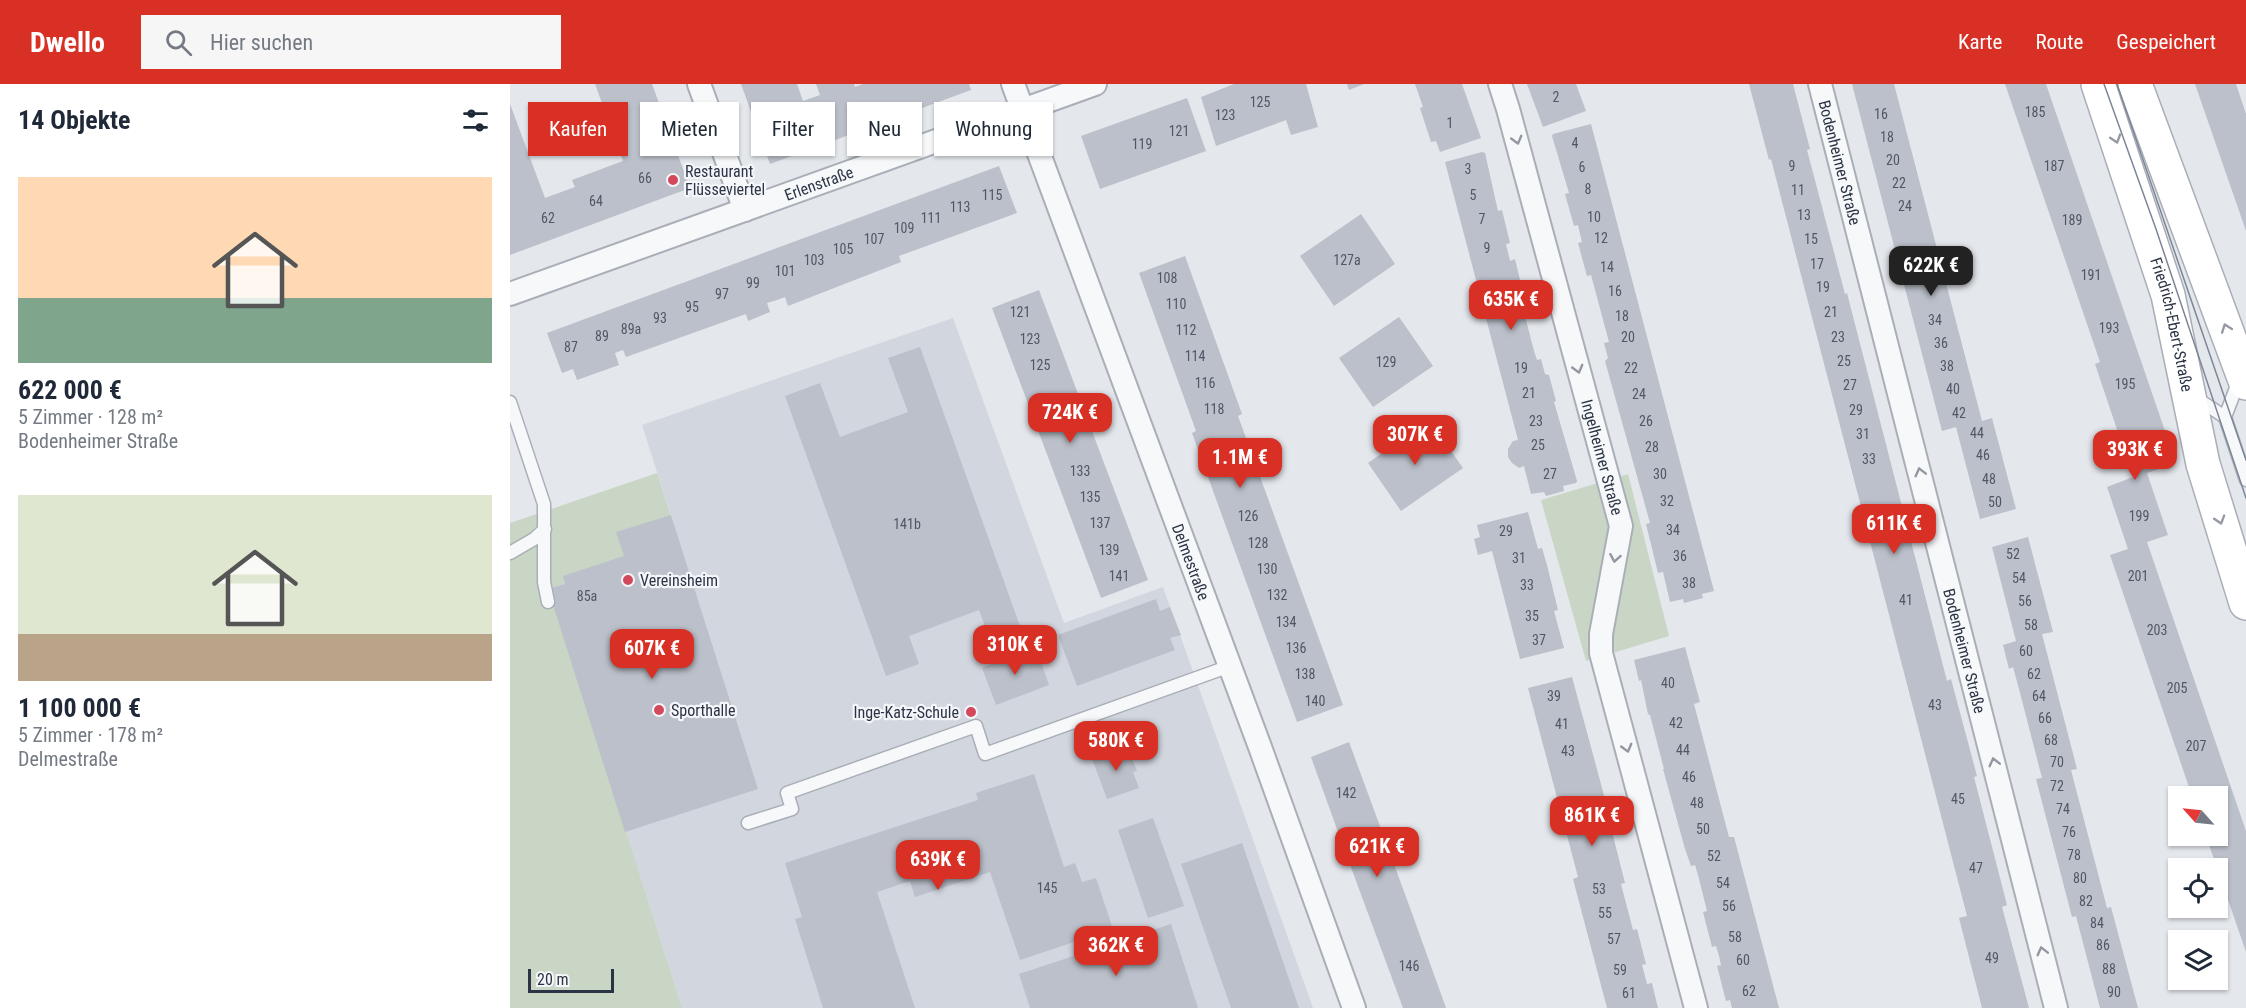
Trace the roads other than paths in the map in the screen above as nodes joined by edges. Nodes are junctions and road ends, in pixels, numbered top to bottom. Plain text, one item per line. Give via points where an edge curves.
1 (699, 84) edge
2 (1013, 84) edge
3 (1095, 84) edge
4 (1500, 84) edge
5 (1820, 84) edge
6 (2098, 84) edge
7 (2135, 84) edge
8 (1020, 102) edge
9 (1045, 102) edge
10 (934, 142) edge
11 (1040, 156) edge
12 (745, 210) junction
13 (510, 294) edge
14 (2244, 378) edge
15 (2188, 393) junction
16 (510, 402) edge
17 (2224, 417) junction
18 (2246, 480) edge
19 (545, 529) junction
20 (510, 553) edge
21 (548, 602) dead end
22 (2246, 603) edge
23 (1230, 666) junction
24 (748, 823) dead end
25 (1354, 1008) edge
26 (1696, 1008) edge
27 (2056, 1008) edge

1 - 12 street
2 - 8 street, Delmestraße
3 - 9 street, Erlenstraße
4 -> 26 street, Ingelheimer Straße via 1621,526 1601,653
27 -> 5 street, Bodenheimer Straße
6 -> 15 main road, Friedrich-Ebert-Straße via 2168,295
14 -> 7 main road
10 - 12 street, Erlenstraße
11 - 23 street, Delmestraße
12 - 13 street, Erlenstraße
14 - 17 lane
15 - 17 lane
15 -> 22 main road, Friedrich-Ebert-Straße via 2203,464
16 - 19 lane via 544,504
17 - 18 lane
19 - 20 lane
19 - 21 lane via 544,582
23 - 24 lane via 985,754 976,726 787,794 792,809
23 - 25 street, Delmestraße

